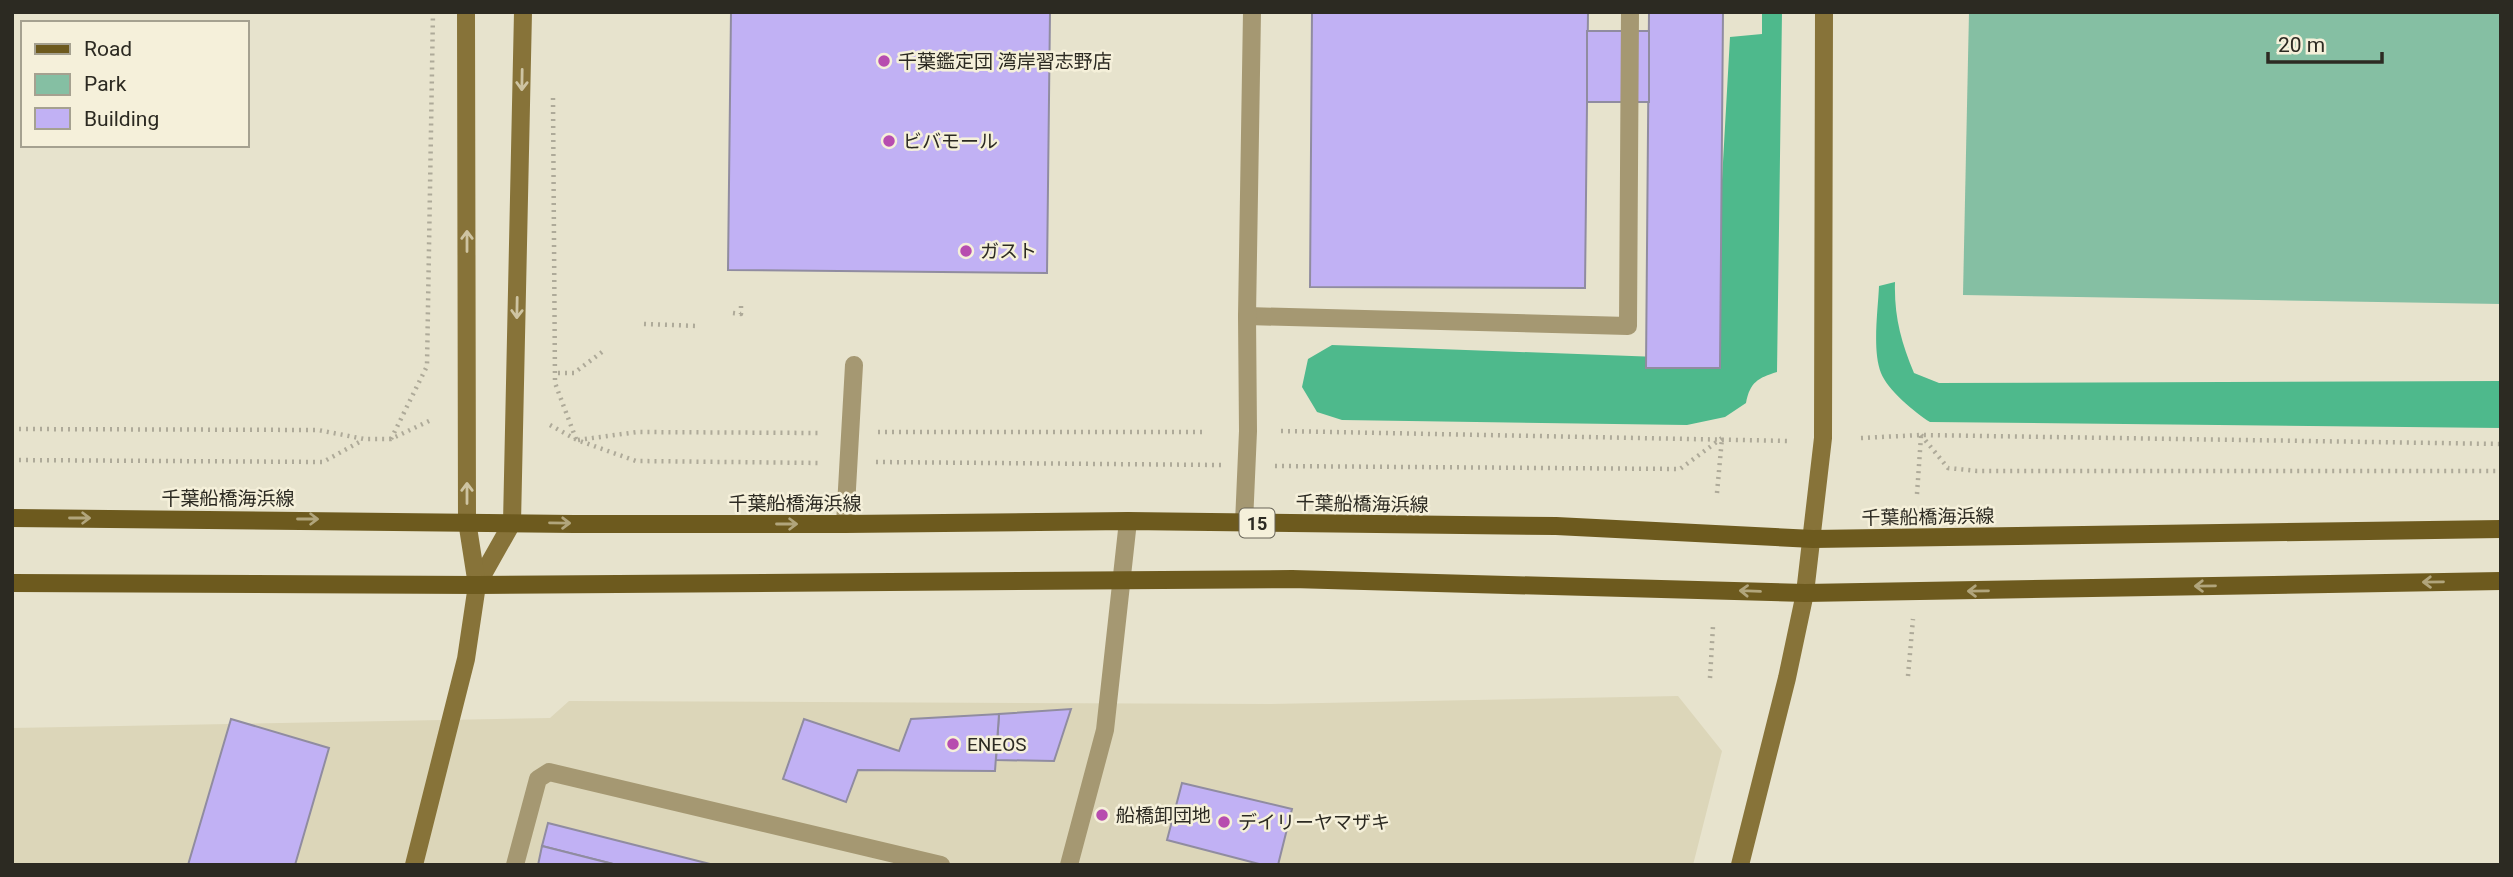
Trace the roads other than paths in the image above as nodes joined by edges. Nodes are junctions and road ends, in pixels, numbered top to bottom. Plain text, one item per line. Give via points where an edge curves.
1 (466, 12) edge
2 (523, 12) edge
3 (1252, 12) edge
4 (1630, 12) edge
5 (1824, 12) edge
6 (1247, 316) junction
7 (854, 365) dead end
8 (12, 518) edge
9 (467, 521) junction
10 (1128, 521) junction
11 (512, 523) junction
12 (1244, 523) junction
13 (845, 524) junction
14 (2501, 529) edge
15 (1813, 539) junction
16 (1122, 580) junction
17 (2501, 581) edge
18 (12, 583) edge
19 (477, 584) junction
20 (1805, 593) junction
21 (414, 865) edge
22 (515, 865) edge
23 (941, 865) edge
24 (1069, 865) edge
25 (1740, 865) edge

9 -> 1 street
2 -> 11 street
3 - 6 lane
4 - 6 lane via 1628,327
5 - 15 street via 1824,438
6 - 12 lane
7 - 13 lane
8 -> 9 main road, 千葉船橋海浜線 / 15
9 - 11 main road, 千葉船橋海浜線 / 15
9 - 19 street
10 - 12 main road, 千葉船橋海浜線 / 15
10 - 13 main road, 千葉船橋海浜線 / 15
10 - 16 lane
11 -> 13 main road, 千葉船橋海浜線 / 15
11 - 19 street
12 - 15 main road, 千葉船橋海浜線 / 15 via 1556,526
14 - 15 main road, 千葉船橋海浜線 / 15
15 - 20 street
16 - 19 main road
20 -> 16 main road via 1292,579
16 - 24 lane via 1105,730
17 -> 20 main road
18 - 19 main road
19 - 21 street via 466,659
20 - 25 street
22 - 23 lane via 538,779 549,772

